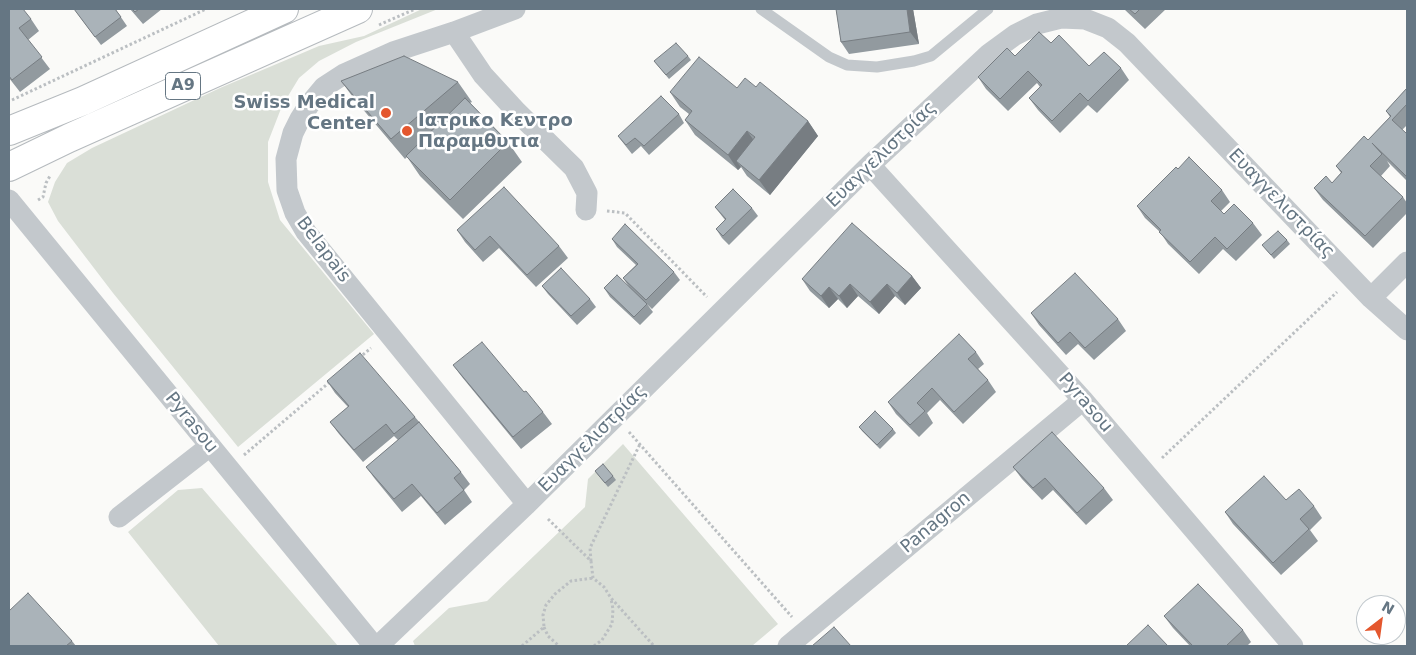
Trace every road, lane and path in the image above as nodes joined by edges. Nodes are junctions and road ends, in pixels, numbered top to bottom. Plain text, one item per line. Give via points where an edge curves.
1 (206, 9) edge
2 (284, 9) edge
3 (358, 9) edge
4 (514, 9) edge
5 (761, 9) edge
6 (988, 9) edge
7 (454, 32) junction
8 (9, 102) edge
9 (9, 131) edge
10 (870, 165) junction
11 (9, 167) edge
12 (9, 200) edge
13 (586, 210) joint
14 (1407, 262) edge
15 (1352, 277) junction
16 (1371, 298) junction
17 (721, 312) junction
18 (1407, 330) edge
19 (388, 333) junction
20 (358, 359) edge
21 (335, 378) edge
22 (1083, 400) junction
23 (616, 417) junction
24 (640, 444) junction
25 (210, 446) junction
26 (228, 468) junction
27 (1146, 473) junction
28 (527, 504) junction
29 (119, 517) dead end
30 (548, 519) dead end
31 (591, 561) junction
32 (593, 578) junction
33 (611, 598) junction
34 (544, 626) junction
35 (805, 632) junction
36 (376, 646) edge
37 (522, 646) edge
38 (559, 646) edge
39 (594, 646) edge
40 (654, 646) edge
41 (788, 646) edge
42 (1293, 646) edge

1 - 8 path
2 - 9 main road, A9
3 - 11 main road, A9
4 - 7 street, Belapais
5 - 6 lane via 829,57 847,65 877,67 931,56
7 - 13 street via 483,75 574,168 587,193
7 - 19 street, Belapais via 393,52 344,74 324,87 300,119 286,159 287,190 295,214
10 - 15 street, Ευαγγελιστρίας via 989,54 1015,35 1037,24 1061,18 1085,19 1108,28 1127,43
10 - 17 street, Ευαγγελιστρίας
10 - 22 street, Pyrasou
12 - 25 street, Pyrasou
13 - 17 path via 626,213
14 - 16 street
15 - 16 street, Ευαγγελιστρίας
15 - 27 path
16 - 18 street, Ευαγγελιστρίας
17 - 23 street, Ευαγγελιστρίας
19 - 20 path
19 - 28 street, Belapais
21 - 26 path
22 - 27 street, Pyrasou
22 - 35 street, Panagron
23 - 24 path
23 - 28 street, Ευαγγελιστρίας
24 - 31 path via 590,548
24 - 35 path
25 - 26 street, Pyrasou
25 - 29 street
26 - 36 street, Pyrasou
27 - 42 street, Pyrasou
28 - 36 street, Ευαγγελιστρίας
30 - 31 path
31 - 32 path
32 - 33 path via 604,586
32 - 34 path via 571,581 555,594 546,605
33 - 39 path via 612,624
33 - 40 path
34 - 37 path
34 - 38 path via 548,636
35 - 41 street, Panagron

